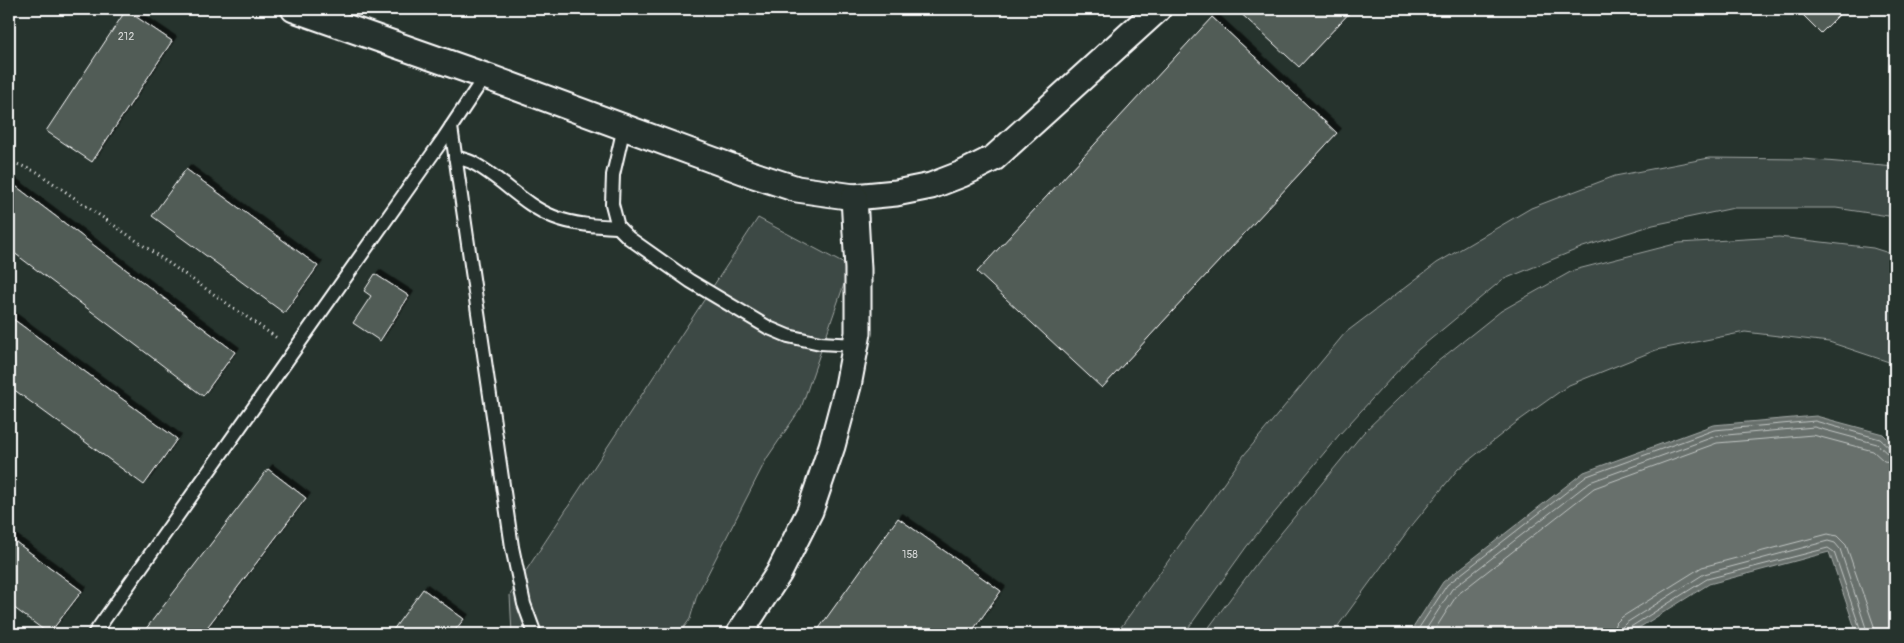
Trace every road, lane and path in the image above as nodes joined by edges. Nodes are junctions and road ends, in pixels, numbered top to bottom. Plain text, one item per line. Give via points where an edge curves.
1 (294, 9) edge
2 (1158, 9) edge
3 (485, 76) junction
4 (451, 127) junction
5 (624, 127) junction
6 (455, 157) junction
7 (9, 164) edge
8 (854, 196) junction
9 (618, 227) junction
10 (856, 345) junction
11 (294, 350) junction
12 (94, 634) edge
13 (535, 634) edge
14 (739, 634) edge

1 - 3 street
2 - 8 street via 994,158 931,186
3 - 4 lane
3 - 5 street
4 - 6 lane
4 - 11 lane
5 - 8 street via 797,189
5 - 9 lane via 613,175 612,204
6 - 9 lane via 484,170 536,208 553,216 571,222
6 - 13 lane via 512,547 521,594
7 - 11 path via 12,162 37,172
8 - 10 street via 858,269
9 - 10 lane via 690,281 769,328 805,341
10 - 14 street via 832,446 810,511 779,574
11 - 12 lane

